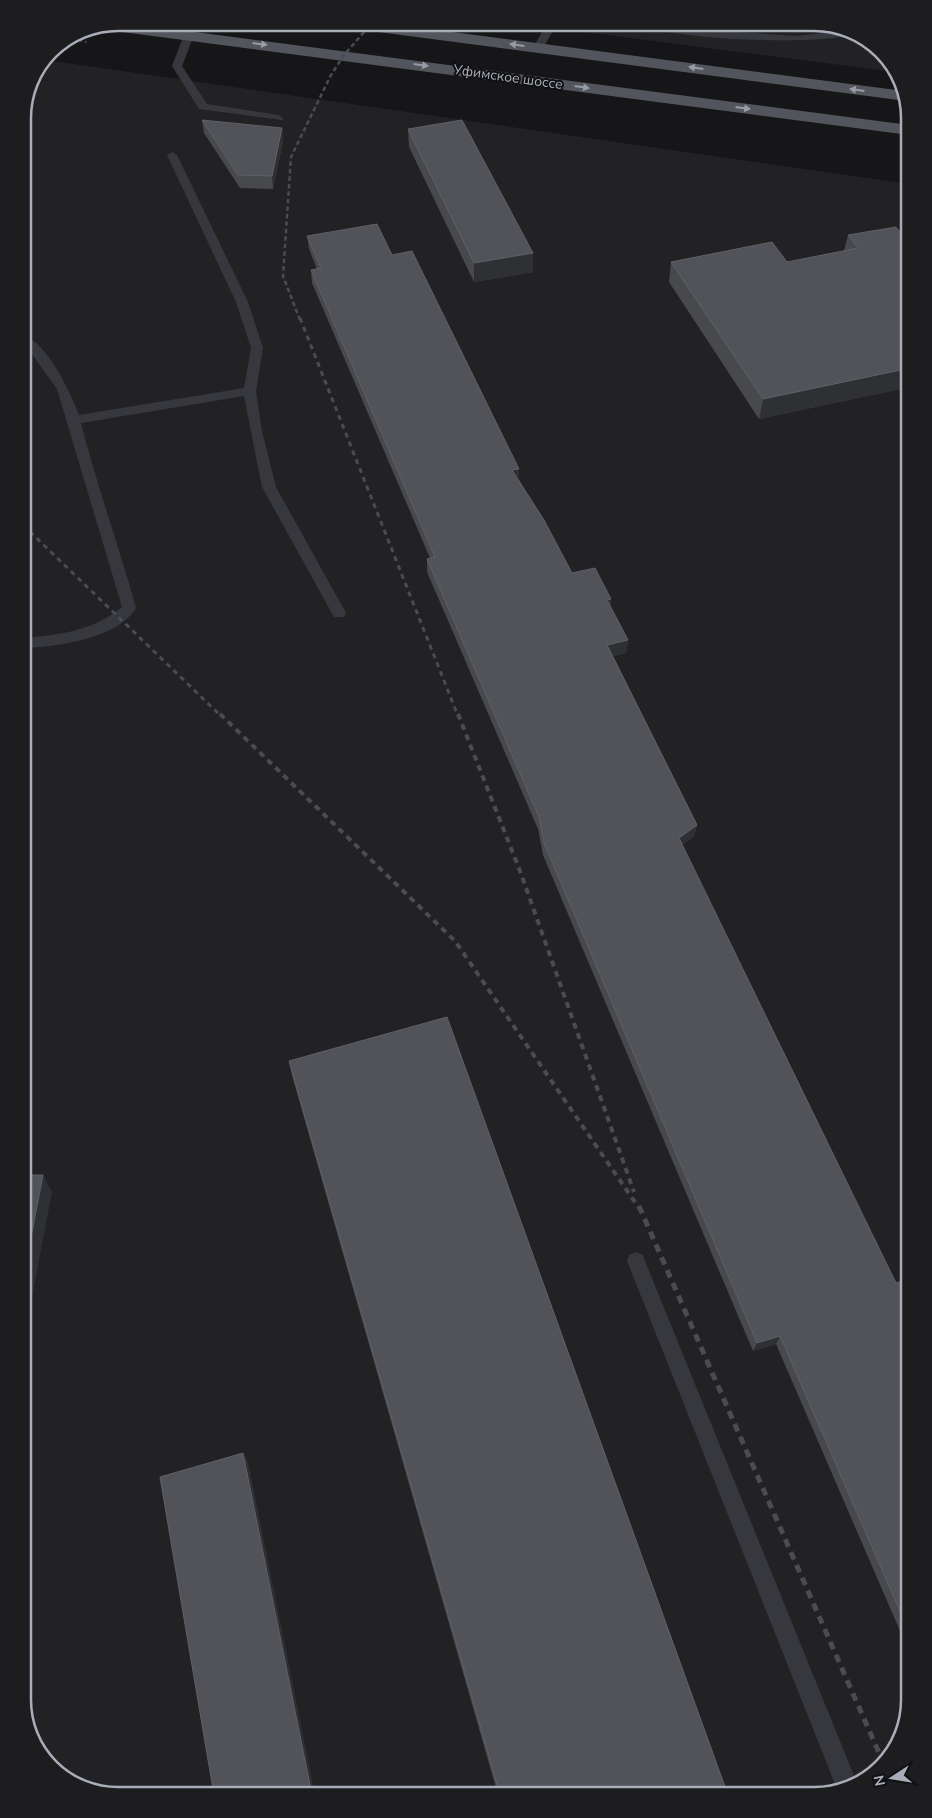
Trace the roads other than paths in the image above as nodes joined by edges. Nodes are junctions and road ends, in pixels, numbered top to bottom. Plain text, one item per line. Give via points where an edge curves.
1 (156, 31) edge
2 (409, 31) edge
3 (548, 31) edge
4 (676, 31) edge
5 (836, 34) edge
6 (189, 35) junction
7 (538, 48) junction
8 (897, 95) edge
9 (278, 118) dead end
10 (901, 129) edge
11 (172, 155) dead end
12 (31, 346) edge
13 (250, 390) junction
14 (74, 420) junction
15 (339, 613) dead end
16 (31, 642) edge
17 (636, 1261) dead end
18 (845, 1781) edge

1 - 6 main road, Уфимское шоссе
7 -> 2 main road, Уфимское шоссе
3 - 7 lane
4 - 5 lane via 796,39
6 - 9 lane via 177,66 203,107
6 -> 10 main road, Уфимское шоссе
8 -> 7 main road, Уфимское шоссе
11 - 13 lane via 242,302 257,348
12 - 14 lane via 62,389
13 - 14 lane
13 - 15 lane via 269,486
14 - 16 lane via 88,477 129,608 120,618 70,639
17 - 18 lane

